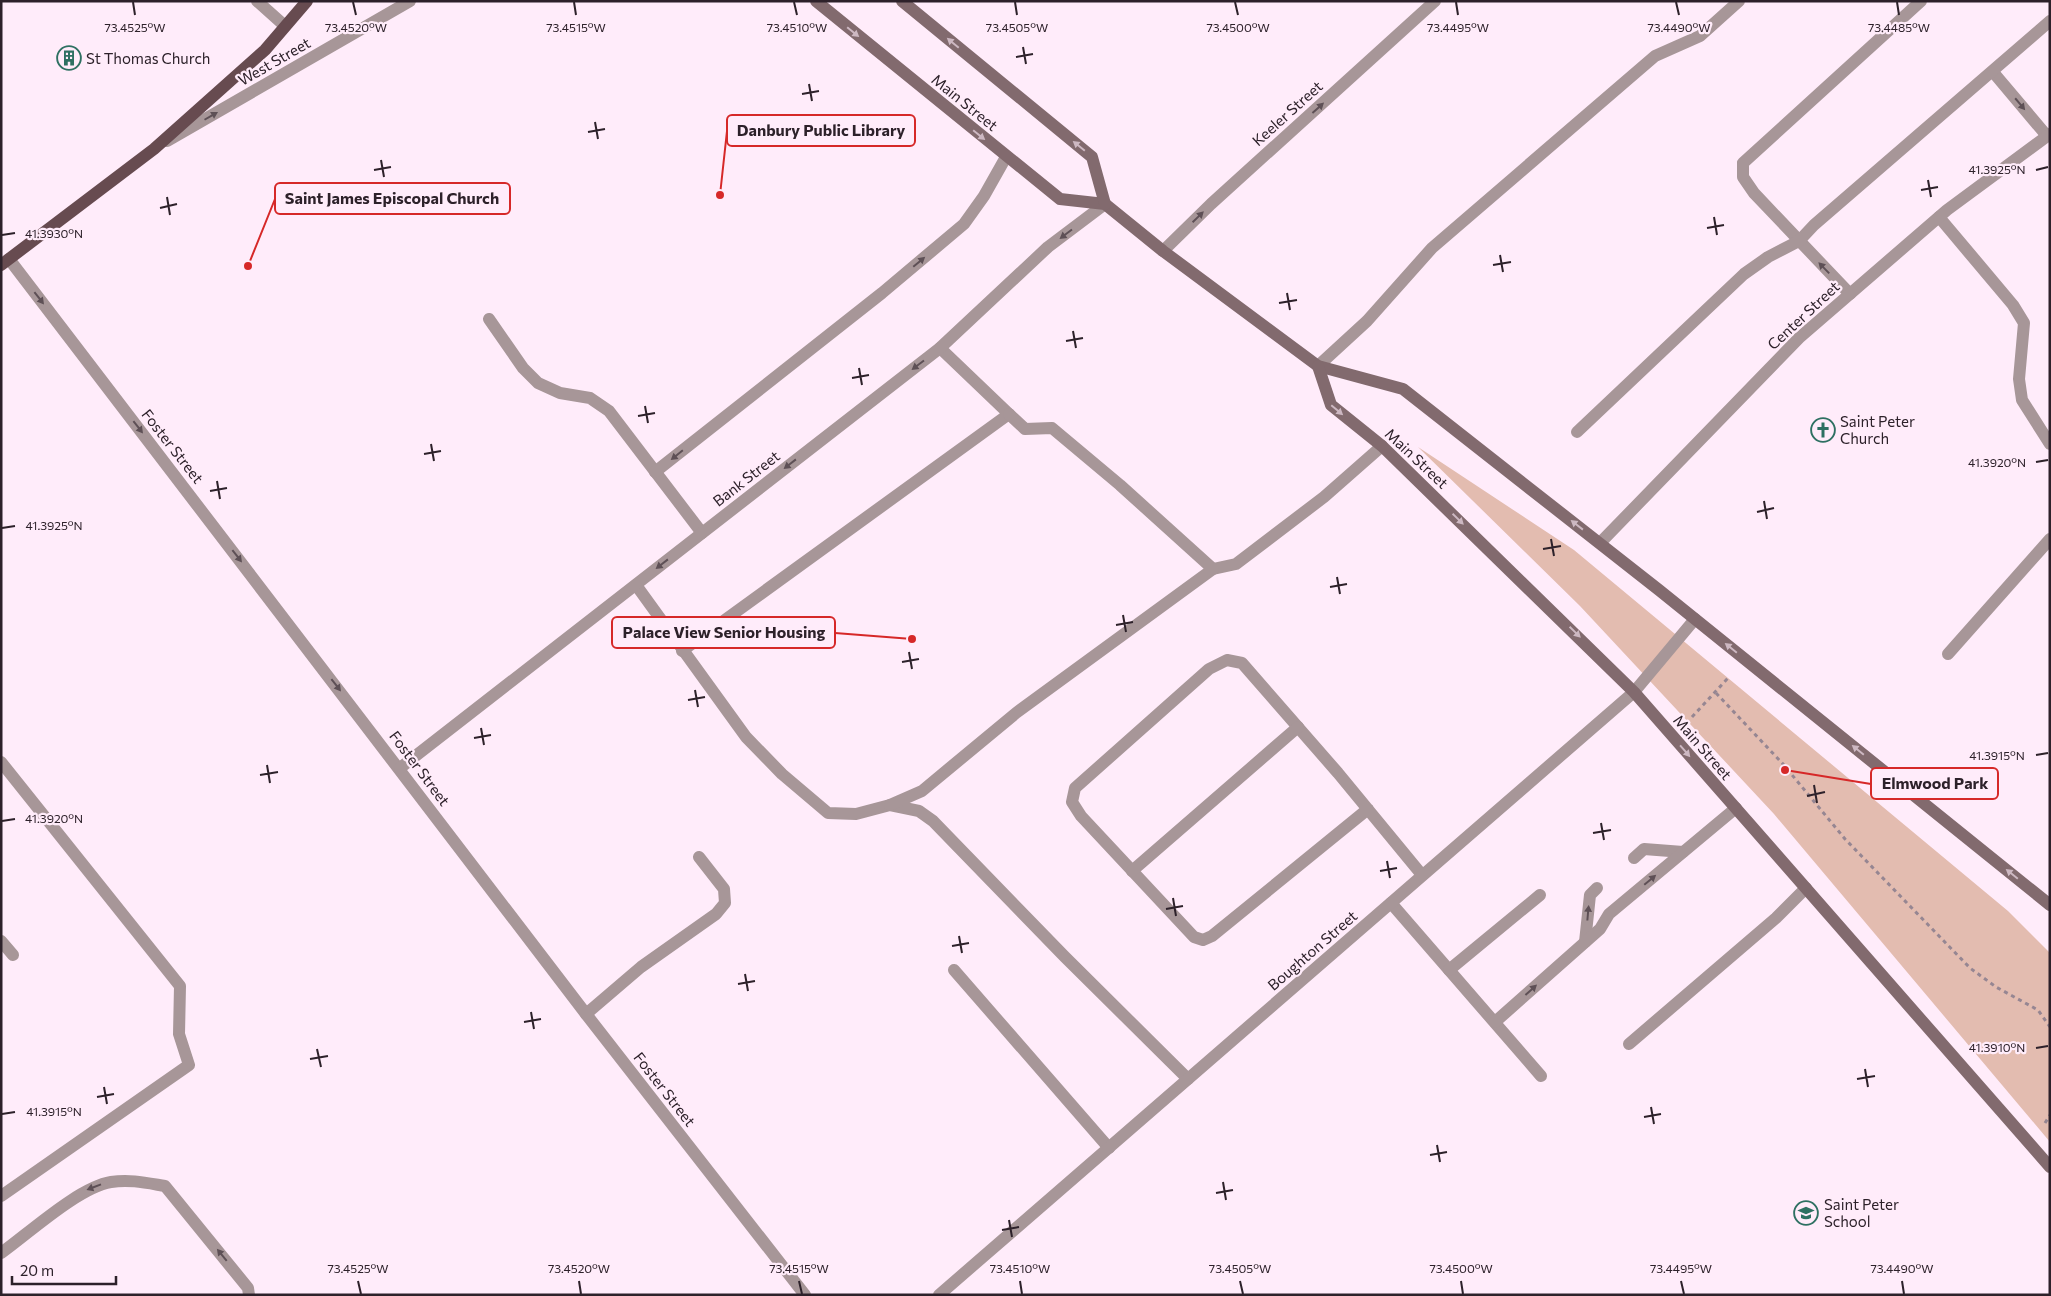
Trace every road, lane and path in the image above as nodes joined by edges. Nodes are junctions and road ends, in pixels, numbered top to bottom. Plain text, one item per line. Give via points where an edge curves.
1 (257, 1) edge
2 (307, 1) edge
3 (410, 1) edge
4 (816, 1) edge
5 (902, 1) edge
6 (1436, 1) edge
7 (1739, 1) edge
8 (1921, 1) edge
9 (2050, 21) edge
10 (285, 26) junction
11 (1993, 72) junction
12 (2049, 135) edge
13 (154, 149) junction
14 (1006, 157) junction
15 (1105, 204) junction
16 (1939, 217) junction
17 (1799, 241) junction
18 (1163, 251) junction
19 (5, 262) edge
20 (1850, 294) junction
21 (489, 319) dead end
22 (940, 348) junction
23 (1318, 366) junction
24 (1009, 414) junction
25 (1577, 432) dead end
26 (2050, 444) edge
27 (1382, 446) junction
28 (655, 472) junction
29 (702, 533) junction
30 (2050, 539) edge
31 (1600, 543) junction
32 (1213, 569) junction
33 (636, 584) junction
34 (1695, 619) junction
35 (682, 651) junction
36 (1948, 654) dead end
37 (1728, 678) dead end
38 (1634, 692) junction
39 (1716, 693) junction
40 (1692, 717) dead end
41 (1298, 727) junction
42 (1, 762) edge
43 (400, 768) junction
44 (890, 805) junction
45 (1736, 808) junction
46 (1368, 809) junction
47 (1683, 852) junction
48 (699, 857) dead end
49 (1634, 858) dead end
50 (1132, 871) junction
51 (1422, 875) junction
52 (1597, 888) dead end
53 (1806, 888) junction
54 (1540, 895) dead end
55 (1391, 903) junction
56 (2050, 905) edge
57 (1, 942) edge
58 (1585, 942) junction
59 (13, 955) dead end
60 (954, 970) dead end
61 (1449, 970) junction
62 (586, 1014) junction
63 (1495, 1022) junction
64 (2050, 1027) edge
65 (1629, 1044) dead end
66 (1541, 1076) dead end
67 (1188, 1079) junction
68 (1109, 1148) junction
69 (2050, 1167) edge
70 (1, 1196) edge
71 (1, 1253) edge
72 (249, 1295) edge
73 (805, 1295) edge
74 (939, 1295) edge

1 - 10 street
2 - 10 main road, West Street
13 -> 3 street, West Street
4 -> 14 main road, Main Street
15 -> 5 main road via 1092,157
18 -> 6 street, Keeler Street
7 - 23 street via 1700,36 1655,56 1432,248 1367,322
8 - 17 street via 1743,163 1743,177 1754,194
9 - 11 street
10 - 13 main road, West Street via 265,50
11 -> 12 street
11 - 17 street
12 - 16 street, Center Street
13 - 19 main road, West Street
14 - 15 main road, Main Street via 1060,199
14 - 28 street via 964,224
15 - 18 main road
15 -> 22 street, Bank Street via 1048,246
16 - 20 street, Center Street
16 - 26 street via 2013,305 2024,323 2019,379 2022,400
20 -> 17 street
17 - 25 street via 1744,274
18 - 23 main road
19 -> 43 street, Foster Street
20 - 31 street, Center Street via 1799,338
21 - 28 street via 523,368 538,383 560,393 590,398 609,411
22 - 24 street
22 -> 29 street, Bank Street
23 -> 27 main road, Main Street via 1331,405
31 -> 23 main road via 1403,389
24 - 32 street via 1025,429 1052,428 1120,484
24 - 35 street
27 - 32 street via 1302,514 1236,564
27 -> 38 main road, Main Street
28 - 29 street
29 -> 33 street, Bank Street
30 - 36 street
31 - 34 main road
32 - 44 street via 1016,713 922,791
33 - 35 street
33 - 43 street, Bank Street
34 - 38 street, Boughton Street
56 -> 34 main road
35 - 44 street via 746,737 782,774 828,813 856,814
37 - 39 path
38 -> 45 main road, Main Street
38 - 51 street, Boughton Street
39 - 40 path
39 - 64 path via 1783,764 1845,839 1970,968 1996,987 2038,1010
41 - 46 street
41 - 50 street
41 - 50 street via 1242,663 1227,660 1209,669 1075,788 1072,802 1081,816
42 - 70 street via 180,986 179,1034 189,1064
43 - 62 street, Foster Street
44 - 67 street via 919,811 934,821
45 - 47 street
45 - 53 main road, Main Street
46 - 50 street via 1203,940 1194,937
46 - 51 street
47 - 49 street via 1644,850
58 -> 47 street via 1600,929 1609,914
48 - 62 street via 724,889 725,903 716,914 641,967
51 - 55 street, Boughton Street
58 -> 52 street via 1590,895
53 - 65 street via 1776,918
53 - 69 main road, Main Street
54 - 61 street
55 - 61 street
55 - 67 street, Boughton Street
57 - 59 street
63 -> 58 street
60 - 68 street
61 - 63 street
62 - 73 street, Foster Street
63 - 66 street
67 - 68 street, Boughton Street
68 - 74 street, Boughton Street
72 -> 71 street via 248,1288 165,1186 137,1181 111,1182 89,1188

